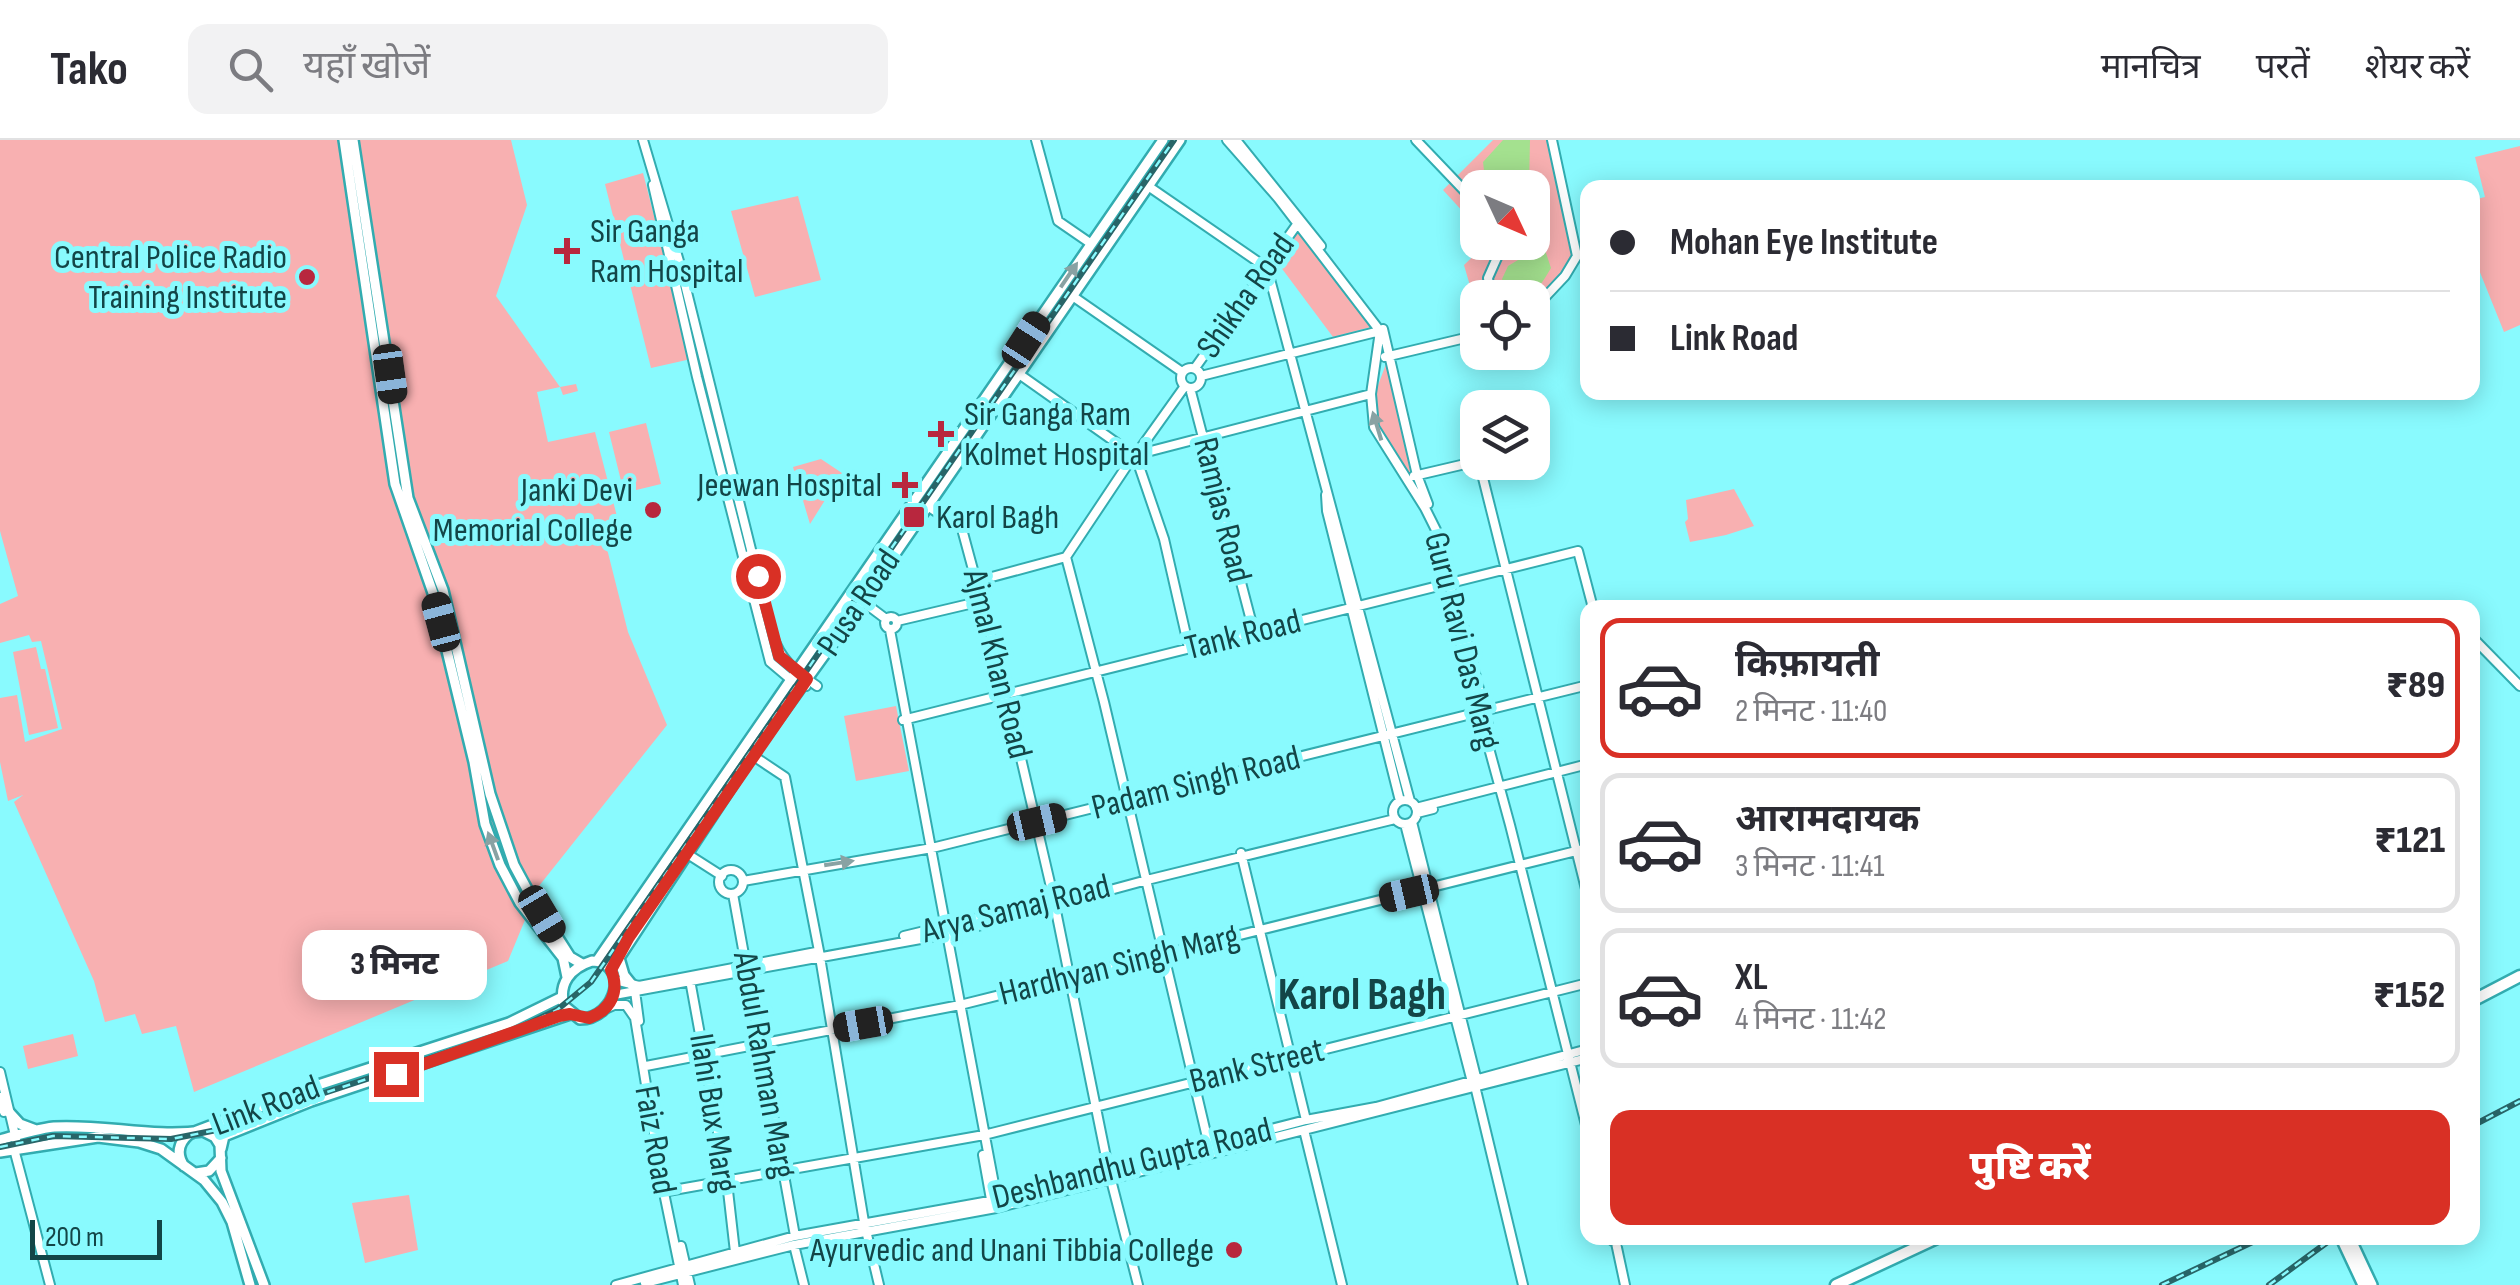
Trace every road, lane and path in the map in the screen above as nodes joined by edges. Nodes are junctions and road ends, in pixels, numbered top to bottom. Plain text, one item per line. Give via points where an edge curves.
1 (344, 140) edge
2 (354, 140) edge
3 (642, 140) edge
4 (1036, 140) edge
5 (1163, 140) edge
6 (1180, 140) edge
7 (1228, 140) edge
8 (1236, 140) edge
9 (1417, 140) edge
10 (1552, 140) edge
11 (1433, 142) edge
12 (1432, 155) junction
13 (1460, 185) edge
14 (1148, 186) junction
15 (1298, 223) junction
16 (1090, 243) junction
17 (1267, 268) junction
18 (1550, 292) edge
19 (1072, 296) junction
20 (1380, 331) junction
21 (1460, 339) edge
22 (1289, 354) junction
23 (1389, 355) junction
24 (1378, 360) junction
25 (1182, 372) junction
26 (1198, 372) junction
27 (1018, 374) junction
28 (1188, 387) junction
29 (1371, 394) junction
30 (1304, 411) junction
31 (961, 412) dead end
32 (974, 414) junction
33 (1203, 438) junction
34 (1128, 451) junction
35 (1142, 451) junction
36 (1134, 462) junction
37 (1460, 465) edge
38 (1417, 475) junction
39 (1405, 479) junction
40 (1483, 480) edge
41 (926, 505) junction
42 (413, 524) junction
43 (1066, 557) junction
44 (1506, 570) junction
45 (977, 582) junction
46 (1452, 583) junction
47 (438, 591) junction
48 (1591, 600) edge
49 (862, 601) junction
50 (982, 601) junction
51 (1354, 607) junction
52 (886, 619) junction
53 (897, 621) junction
54 (890, 630) junction
55 (1254, 632) junction
56 (2480, 644) edge
57 (1188, 648) junction
58 (1096, 672) junction
59 (792, 675) junction
60 (805, 683) junction
61 (1580, 686) edge
62 (2520, 686) edge
63 (1006, 694) junction
64 (1538, 697) junction
65 (1481, 711) junction
66 (906, 719) junction
67 (1387, 734) junction
68 (752, 755) junction
69 (1580, 768) edge
70 (1558, 774) junction
71 (1502, 788) junction
72 (1128, 800) junction
73 (1410, 812) junction
74 (1394, 817) junction
75 (1037, 822) junction
76 (930, 848) junction
77 (1580, 850) edge
78 (1576, 851) junction
79 (686, 853) junction
80 (1241, 855) junction
81 (1522, 864) junction
82 (1580, 866) edge
83 (801, 870) junction
84 (722, 876) junction
85 (743, 881) junction
86 (1146, 881) junction
87 (1426, 889) junction
88 (733, 894) junction
89 (1054, 903) junction
90 (1260, 930) junction
91 (946, 931) junction
92 (819, 954) junction
93 (618, 955) junction
94 (1162, 956) junction
95 (597, 961) junction
96 (582, 964) junction
97 (748, 967) junction
98 (2520, 973) edge
99 (613, 975) junction
100 (568, 977) junction
101 (690, 978) junction
102 (1070, 978) junction
103 (1580, 985) edge
104 (633, 989) junction
105 (1553, 992) junction
106 (2480, 993) edge
107 (614, 995) junction
108 (562, 997) junction
109 (958, 1005) junction
110 (605, 1010) junction
111 (570, 1014) junction
112 (1458, 1016) junction
113 (831, 1030) junction
114 (761, 1043) junction
115 (705, 1053) junction
116 (1580, 1053) edge
117 (1290, 1057) junction
118 (1569, 1058) junction
119 (1580, 1058) edge
120 (646, 1066) junction
121 (0, 1072) edge
122 (1191, 1083) junction
123 (1475, 1085) junction
124 (0, 1096) edge
125 (1580, 1101) edge
126 (1096, 1107) junction
127 (9, 1112) junction
128 (1305, 1125) junction
129 (39, 1130) junction
130 (195, 1132) junction
131 (982, 1136) junction
132 (9, 1137) edge
133 (10, 1150) edge
134 (1208, 1151) junction
135 (221, 1153) junction
136 (853, 1159) junction
137 (184, 1166) junction
138 (783, 1172) junction
139 (196, 1173) junction
140 (1110, 1175) junction
141 (727, 1182) junction
142 (668, 1191) junction
143 (995, 1204) junction
144 (865, 1227) junction
145 (794, 1240) junction
146 (1617, 1245) edge
147 (1922, 1245) edge
148 (1937, 1245) edge
149 (2344, 1245) edge
150 (2353, 1245) edge
151 (735, 1252) junction
152 (683, 1268) junction
153 (666, 1277) junction
154 (50, 1285) edge
155 (250, 1285) edge
156 (264, 1285) edge
157 (616, 1285) edge
158 (636, 1285) edge
159 (685, 1285) edge
160 (804, 1285) edge
161 (878, 1285) edge
162 (1138, 1285) edge
163 (1342, 1285) edge
164 (1523, 1285) edge
165 (1626, 1285) edge
166 (1836, 1285) edge
167 (1850, 1285) edge
168 (2363, 1285) edge
169 (2372, 1285) edge

1 - 42 main road via 395,484
2 - 42 main road
3 - 59 street via 666,212 770,662
4 - 16 street via 1058,221
5 - 16 main road, Pusa Road
6 - 14 main road, Pusa Road
7 - 15 street
8 - 23 street, Guru Ravi Das Marg via 1379,323
9 - 12 street
10 - 18 street via 1577,256
11 - 12 street
12 - 13 street
14 - 17 street
14 - 19 main road, Pusa Road
15 - 17 street, Shikha Road
15 - 20 street
32 -> 16 main road, Pusa Road
17 - 22 street
17 - 26 street, Shikha Road
19 - 25 street
19 - 27 main road, Pusa Road
20 - 22 street
20 - 24 street, Guru Ravi Das Marg
21 - 23 street
22 - 26 street
22 - 30 street
23 - 24 street
23 - 38 street, Guru Ravi Das Marg
24 - 29 street, Guru Ravi Das Marg
25 - 26 street
25 - 28 street
26 - 28 street via 1200,384
27 - 34 street
27 - 41 main road, Pusa Road
28 - 33 street, Ramjas Road
28 - 35 street, Shikha Road
29 - 30 street
39 -> 29 street, Guru Ravi Das Marg via 1376,432
30 - 33 street
30 - 51 street
31 - 32 main road
32 - 59 main road, Pusa Road
33 - 35 street
33 - 55 street, Ramjas Road
34 - 35 street
34 - 36 street
35 - 36 street, Shikha Road
36 - 43 street
36 - 57 street via 1164,540
37 - 38 street
38 - 39 street
38 - 46 street, Guru Ravi Das Marg via 1440,528
39 - 46 street, Guru Ravi Das Marg via 1433,521
40 - 44 street
41 - 45 street, Ajmal Khan Road via 962,528
41 - 49 main road, Pusa Road
42 - 47 main road
43 - 45 street
43 - 58 street
44 - 46 street, Tank Road
44 - 48 street, Tank Road via 1578,551
44 - 64 street
45 - 50 street, Ajmal Khan Road
46 - 51 street, Tank Road
46 - 65 street, Guru Ravi Das Marg
47 - 96 main road via 514,865 570,957
100 -> 47 main road via 492,847
49 - 52 street
49 - 60 main road, Pusa Road
50 - 53 street
50 - 63 street, Ajmal Khan Road
51 - 55 street, Tank Road
51 - 67 street
52 - 53 street
52 - 54 street
53 - 54 street
54 - 66 street
55 - 57 street, Tank Road
56 - 62 street
57 - 58 street, Tank Road
58 - 63 street, Tank Road
58 - 72 street
59 - 60 street
59 - 95 main road, Pusa Road
60 - 68 main road, Pusa Road
61 - 64 street, Padam Singh Road
63 - 66 street, Tank Road
63 - 75 street, Ajmal Khan Road
64 - 65 street, Padam Singh Road
64 - 70 street
65 - 67 street, Padam Singh Road
65 - 71 street, Guru Ravi Das Marg
66 - 76 street
67 - 72 street, Padam Singh Road
67 - 73 street
68 - 79 main road, Pusa Road
68 - 83 street via 784,777
69 - 70 street
70 - 71 street
70 - 78 street
71 - 73 street
71 - 81 street, Guru Ravi Das Marg
72 - 75 street, Padam Singh Road
72 - 86 street
73 - 74 street
73 - 74 street via 1394,806
73 - 87 street
74 - 80 street, Arya Samaj Road
75 - 76 street, Padam Singh Road
75 - 89 street, Ajmal Khan Road
83 -> 76 street, Padam Singh Road
76 - 91 street
77 - 78 street, Hardhyan Singh Marg
78 - 81 street, Hardhyan Singh Marg
78 - 82 street
79 - 84 street
79 - 93 main road, Pusa Road
80 - 86 street, Arya Samaj Road
80 - 90 street
81 - 87 street, Hardhyan Singh Marg
81 - 105 street, Guru Ravi Das Marg
83 - 85 street, Padam Singh Road
83 - 92 street
84 - 85 street via 732,871
84 - 88 street via 720,887
85 - 88 street
86 - 89 street, Arya Samaj Road
86 - 94 street
87 - 90 street, Hardhyan Singh Marg
87 - 112 street
88 - 97 street, Abdul Rahman Marg
89 - 91 street, Arya Samaj Road
89 - 102 street, Ajmal Khan Road
90 - 94 street, Hardhyan Singh Marg
90 - 117 street
91 - 92 street, Arya Samaj Road
91 - 109 street
92 - 97 street, Arya Samaj Road
92 - 113 street
93 - 99 main road, Pusa Road
93 - 104 main road
94 - 102 street, Hardhyan Singh Marg
94 - 122 street
95 - 96 main road
95 - 99 main road
96 - 100 main road
97 - 101 street, Arya Samaj Road
97 - 114 street, Abdul Rahman Marg
98 - 106 main road
99 - 104 street
99 - 107 main road
100 - 108 main road
101 - 104 street
101 - 115 street, Ilahi Bux Marg
102 - 109 street, Hardhyan Singh Marg
102 - 126 street, Ajmal Khan Road
103 - 105 street, Bank Street
104 - 107 street
104 - 120 street
105 - 112 street, Bank Street
105 - 118 street, Guru Ravi Das Marg
107 - 110 main road
108 - 111 main road
108 - 130 main road, Link Road via 510,1023
109 - 113 street, Hardhyan Singh Marg
109 - 131 street
110 - 111 main road via 586,1019
110 - 152 street, Faiz Road via 620,1004 632,1012
111 - 135 main road, Link Road via 311,1101 224,1136
112 - 117 street, Bank Street
112 - 123 street
113 - 114 street, Hardhyan Singh Marg
113 - 136 street
114 - 115 street, Hardhyan Singh Marg
114 - 138 street, Abdul Rahman Marg
115 - 120 street, Hardhyan Singh Marg
115 - 141 street, Ilahi Bux Marg
116 - 118 street, Deshbandhu Gupta Road
117 - 122 street, Bank Street
117 - 128 street
118 - 119 street, Deshbandhu Gupta Road
118 - 123 street, Deshbandhu Gupta Road
118 - 125 street, Guru Ravi Das Marg
120 - 142 street
121 - 127 street
122 - 126 street, Bank Street
122 - 134 street
123 - 128 street, Deshbandhu Gupta Road
123 - 164 street
124 - 132 street
126 - 131 street, Bank Street
126 - 140 street, Ajmal Khan Road
127 - 129 main road via 24,1127
127 - 132 street
128 - 134 street, Deshbandhu Gupta Road
128 - 163 street
129 - 130 main road
129 - 132 main road
130 - 135 main road via 212,1134
130 - 137 main road via 180,1146
131 - 136 street, Bank Street
131 - 143 street
132 - 133 street
133 - 137 main road via 98,1137 152,1146
133 - 154 street
134 - 140 street, Deshbandhu Gupta Road
135 - 139 main road via 209,1171
135 - 156 main road via 220,1172
136 - 138 street, Bank Street
136 - 144 street
137 - 139 main road
138 - 141 street, Bank Street
138 - 145 street, Abdul Rahman Marg
139 - 155 main road via 232,1222
140 - 143 street, Deshbandhu Gupta Road
140 - 162 street, Ajmal Khan Road
141 - 142 street, Bank Street
141 - 151 street, Ilahi Bux Marg
142 - 152 street
143 - 144 street, Deshbandhu Gupta Road
144 - 145 street, Deshbandhu Gupta Road
144 - 161 street
145 - 151 street, Deshbandhu Gupta Road
145 - 152 street, Deshbandhu Gupta Road
145 - 160 street, Abdul Rahman Marg
146 - 165 street
147 - 166 main road
148 - 167 main road
149 - 168 main road
150 - 169 main road
151 - 152 street, Deshbandhu Gupta Road
152 - 153 street, Deshbandhu Gupta Road
152 - 157 street, Deshbandhu Gupta Road
152 - 159 street, Faiz Road
153 - 158 street, Deshbandhu Gupta Road
153 - 159 street

